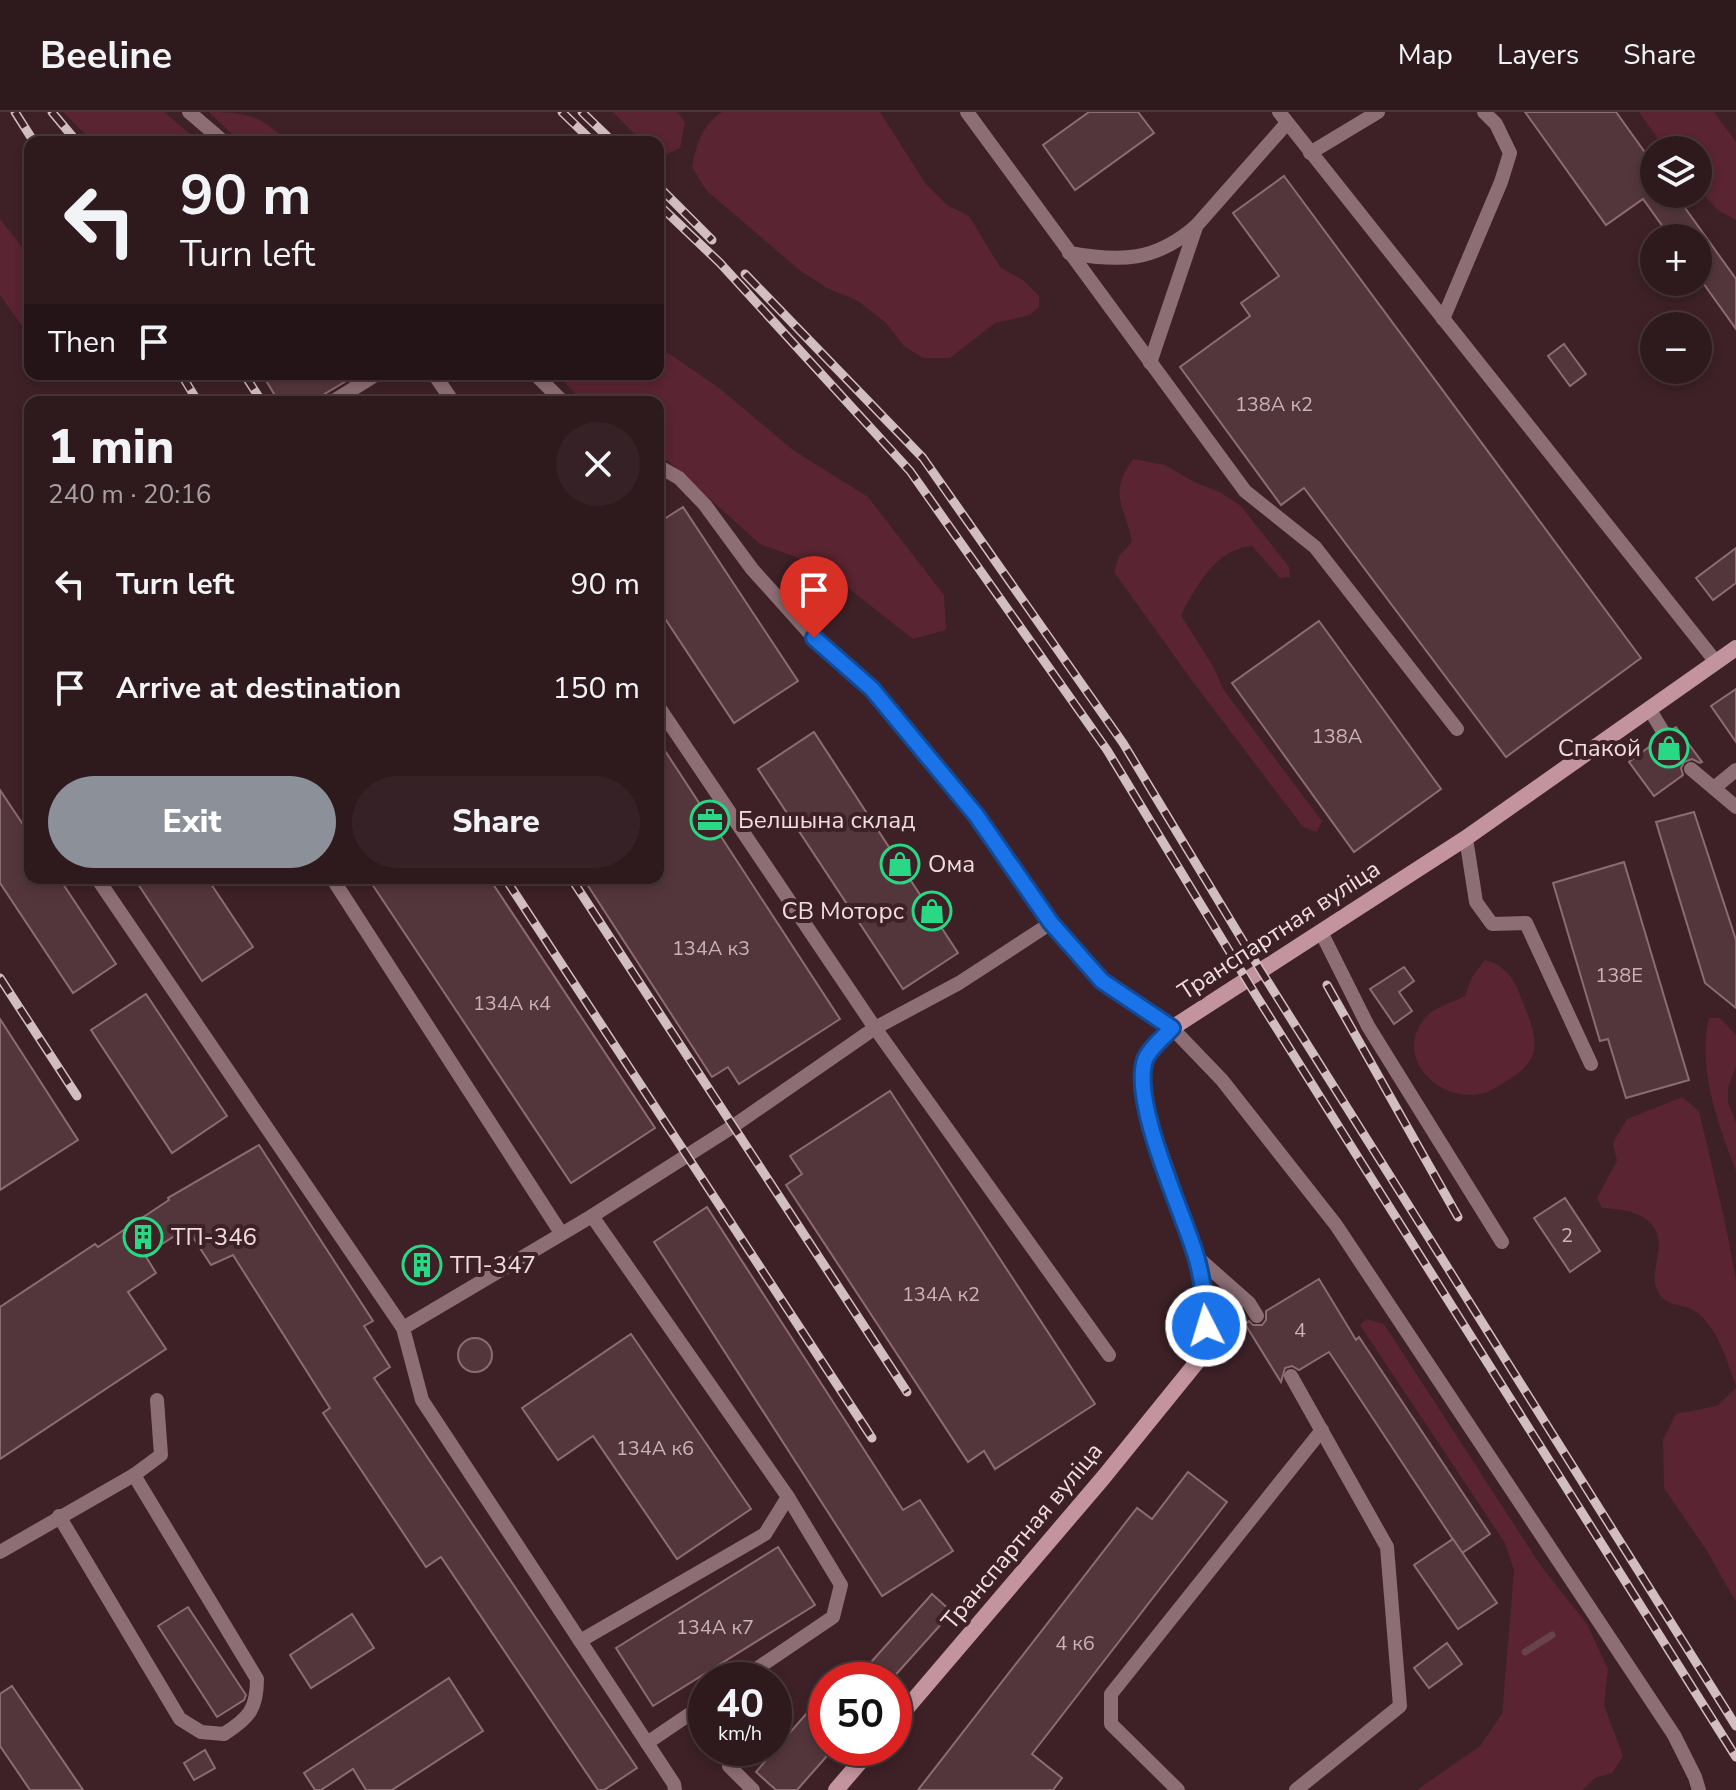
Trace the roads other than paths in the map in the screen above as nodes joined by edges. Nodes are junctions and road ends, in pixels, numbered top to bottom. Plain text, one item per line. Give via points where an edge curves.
1 (189, 112) edge
2 (967, 112) edge
3 (1378, 112) edge
4 (1484, 112) edge
5 (1283, 118) edge
6 (217, 136) edge
7 (1310, 153) junction
8 (1197, 225) junction
9 (1069, 253) junction
10 (1443, 319) junction
11 (1150, 363) junction
12 (367, 380) edge
13 (541, 380) edge
14 (342, 396) edge
15 (557, 396) edge
16 (664, 469) edge
17 (1736, 648) edge
18 (1716, 662) junction
19 (1650, 710) junction
20 (664, 715) edge
21 (1457, 729) dead end
22 (1665, 735) dead end
23 (1691, 769) dead end
24 (1736, 770) edge
25 (1714, 788) junction
26 (1736, 807) edge
27 (1466, 838) junction
28 (101, 884) edge
29 (336, 884) edge
30 (1051, 923) junction
31 (1321, 932) junction
32 (875, 1028) junction
33 (1172, 1028) junction
34 (1591, 1064) dead end
35 (592, 1216) junction
36 (561, 1233) junction
37 (1502, 1242) dead end
38 (1197, 1257) junction
39 (1257, 1316) dead end
40 (403, 1328) junction
41 (1109, 1355) dead end
42 (1291, 1376) dead end
43 (157, 1400) dead end
44 (1322, 1430) junction
45 (134, 1475) junction
46 (788, 1497) junction
47 (59, 1516) junction
48 (0, 1552) edge
49 (580, 1641) junction
50 (767, 1662) edge
51 (912, 1702) edge
52 (688, 1715) edge
53 (647, 1743) junction
54 (729, 1766) edge
55 (857, 1766) edge
56 (675, 1790) edge
57 (753, 1790) edge
58 (836, 1790) edge
59 (1178, 1790) edge
60 (1296, 1790) edge
61 (1699, 1790) edge

1 - 6 lane
2 - 9 lane
3 - 7 lane
4 - 10 lane via 1510,153
5 - 7 lane
5 - 8 lane
7 - 10 lane
8 - 9 lane via 1148,256 1107,259
8 - 11 lane
9 - 11 lane
10 - 18 lane
11 - 21 lane via 1245,491 1315,547
12 - 14 lane
13 - 15 lane
16 - 30 lane via 696,496 814,638 872,689 976,815
17 - 18 main road, Транспартная вуліца
18 - 19 main road, Транспартная вуліца
19 - 22 lane
19 - 27 main road, Транспартная вуліца
20 - 32 lane
23 - 25 lane
24 - 25 lane
25 - 26 lane
27 - 31 main road, Транспартная вуліца
27 - 34 lane via 1476,902 1492,924 1526,923
28 - 40 lane
29 - 36 lane
30 - 32 lane via 959,983
30 - 33 lane via 1102,981
31 - 33 main road, Транспартная вуліца
31 - 37 lane via 1368,1026
32 - 35 lane
32 - 41 lane
33 - 38 main road, Транспартная вуліца via 1146,1058 1141,1083 1145,1109
33 - 61 lane via 1222,1080 1336,1225 1674,1735
35 - 36 lane
35 - 46 lane
36 - 40 lane
38 - 39 lane
38 - 51 main road, Транспартная вуліца via 1206,1326 1197,1362
40 - 49 lane via 422,1400
42 - 44 lane
43 - 45 lane via 161,1455
44 - 59 lane via 1111,1694 1111,1724
44 - 60 lane via 1387,1547 1400,1706
45 - 47 lane
45 - 47 lane via 257,1679 257,1699 244,1721 224,1734 201,1732 180,1719
46 - 49 lane via 765,1534
46 - 50 lane via 841,1585 833,1617
47 - 48 lane
49 - 53 lane
52 - 53 lane
53 - 56 lane
54 - 57 lane
55 - 58 main road

